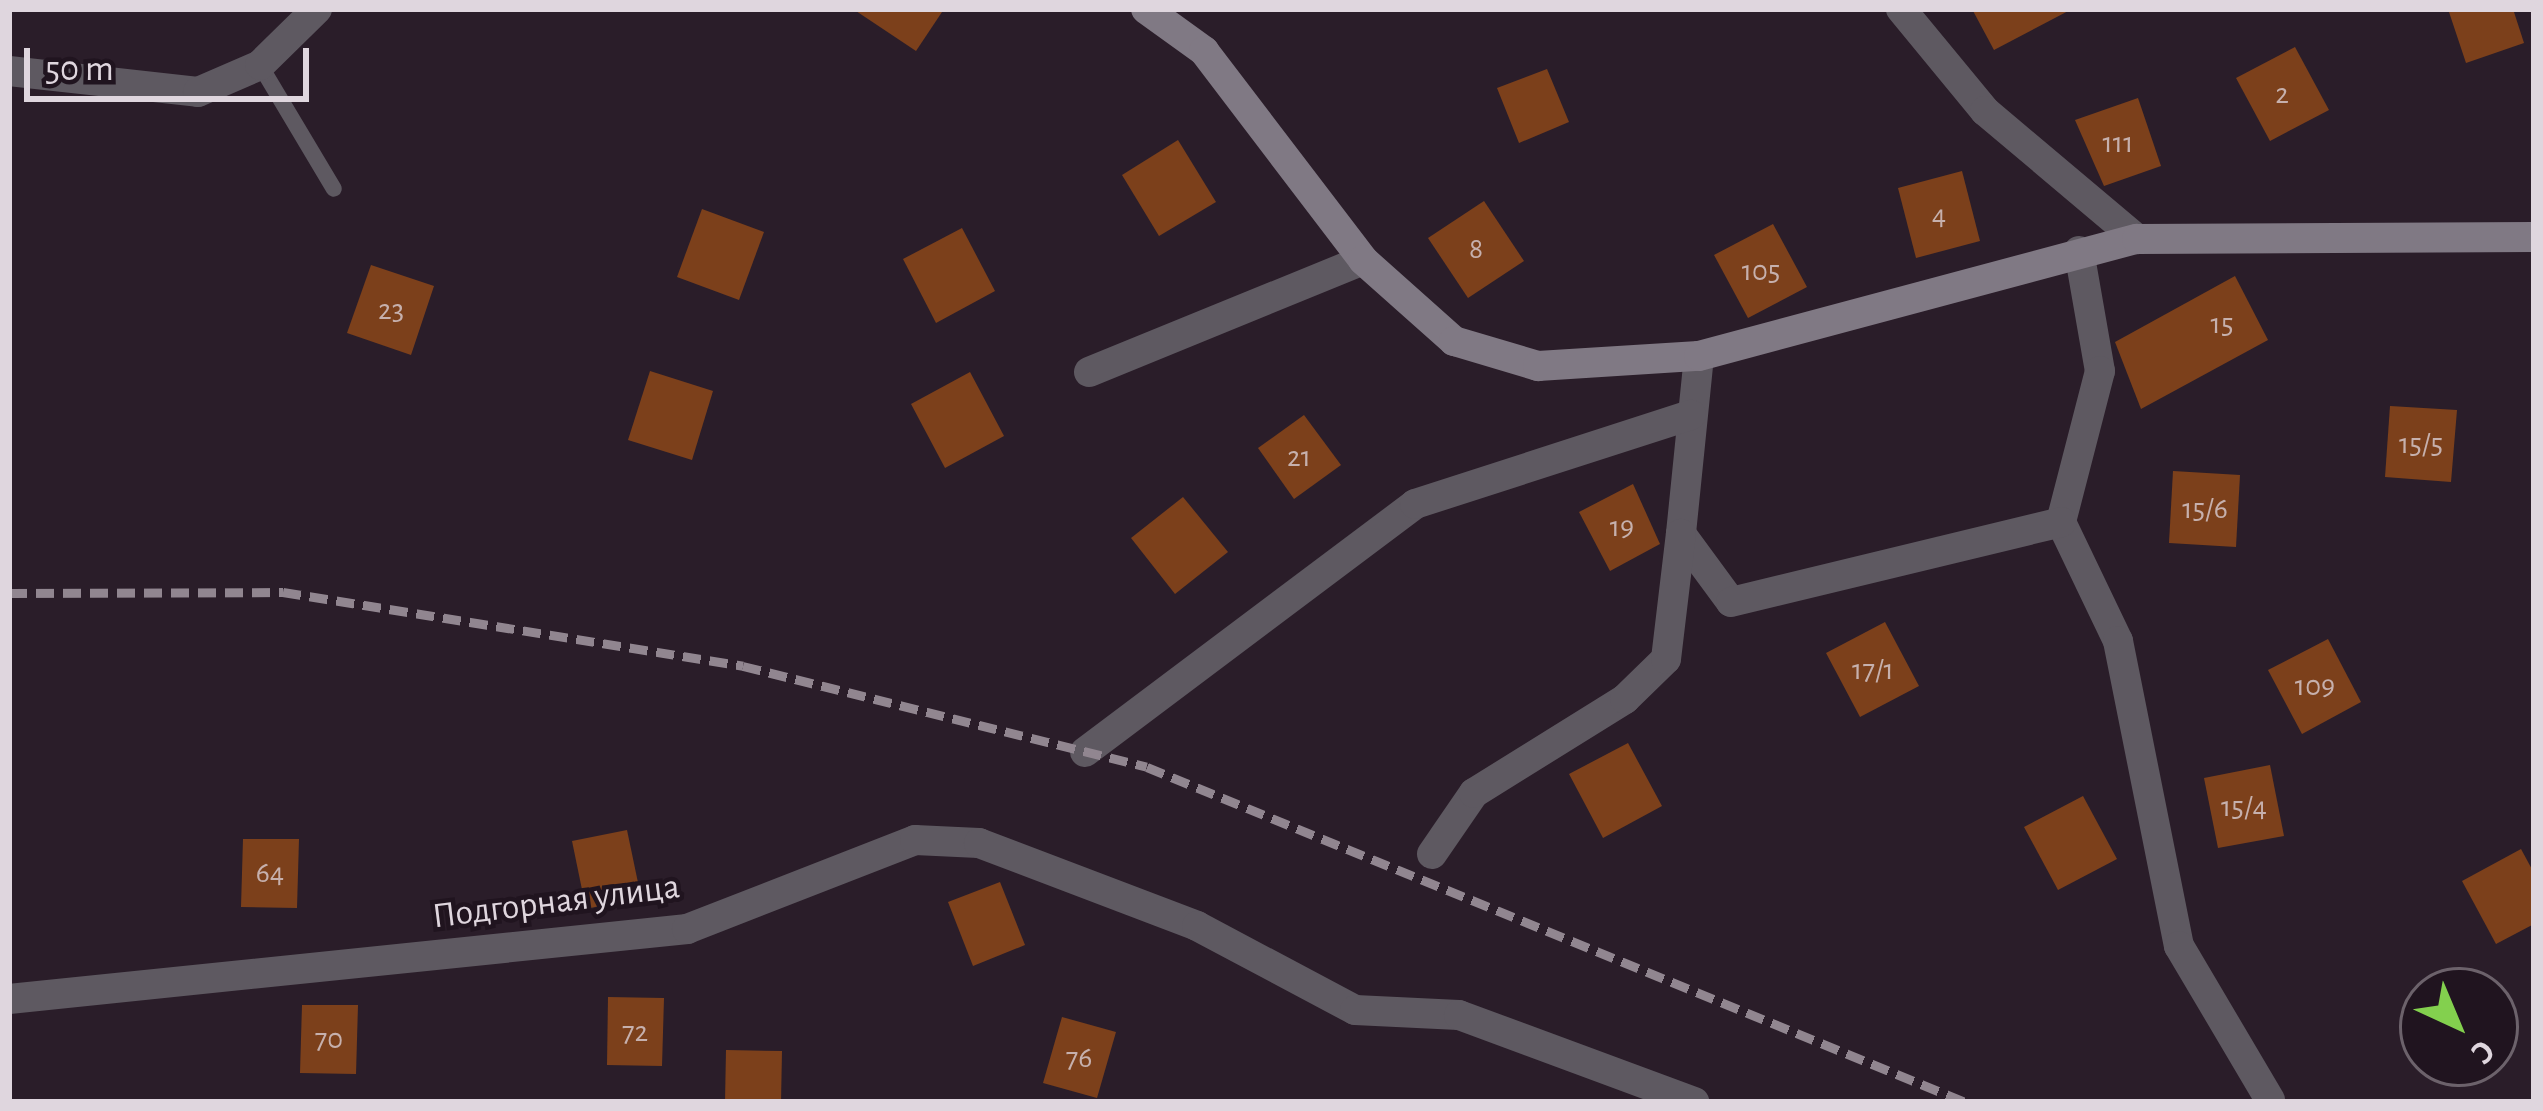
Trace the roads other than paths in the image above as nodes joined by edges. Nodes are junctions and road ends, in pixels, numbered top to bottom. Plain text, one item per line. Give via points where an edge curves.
1 (317, 9) edge
2 (1146, 9) edge
3 (1901, 9) edge
4 (260, 65) junction
5 (9, 71) edge
6 (334, 189) dead end
7 (2534, 236) edge
8 (2137, 238) junction
9 (2079, 251) junction
10 (1363, 260) junction
11 (1699, 356) junction
12 (1089, 373) dead end
13 (1691, 415) junction
14 (2061, 522) junction
15 (1681, 534) junction
16 (1085, 752) dead end
17 (1432, 854) dead end
18 (9, 999) edge
19 (2270, 1100) edge
20 (1694, 1102) edge

1 - 4 street
2 - 10 street via 1204,50
3 - 8 street via 1985,111
4 - 5 street via 198,92
4 - 6 lane
7 - 8 street
8 - 9 street
9 - 11 street
9 - 14 street via 2100,371
10 - 11 street via 1454,341 1538,366
10 - 12 street
11 - 13 street
13 - 15 street
13 - 16 street via 1415,504
14 - 15 street via 1731,602
14 - 19 street via 2118,641 2179,946
15 - 17 street via 1666,659 1625,699 1474,793
18 - 20 street, Подгорная улица via 687,929 915,840 980,843 1197,926 1355,1010 1459,1016

